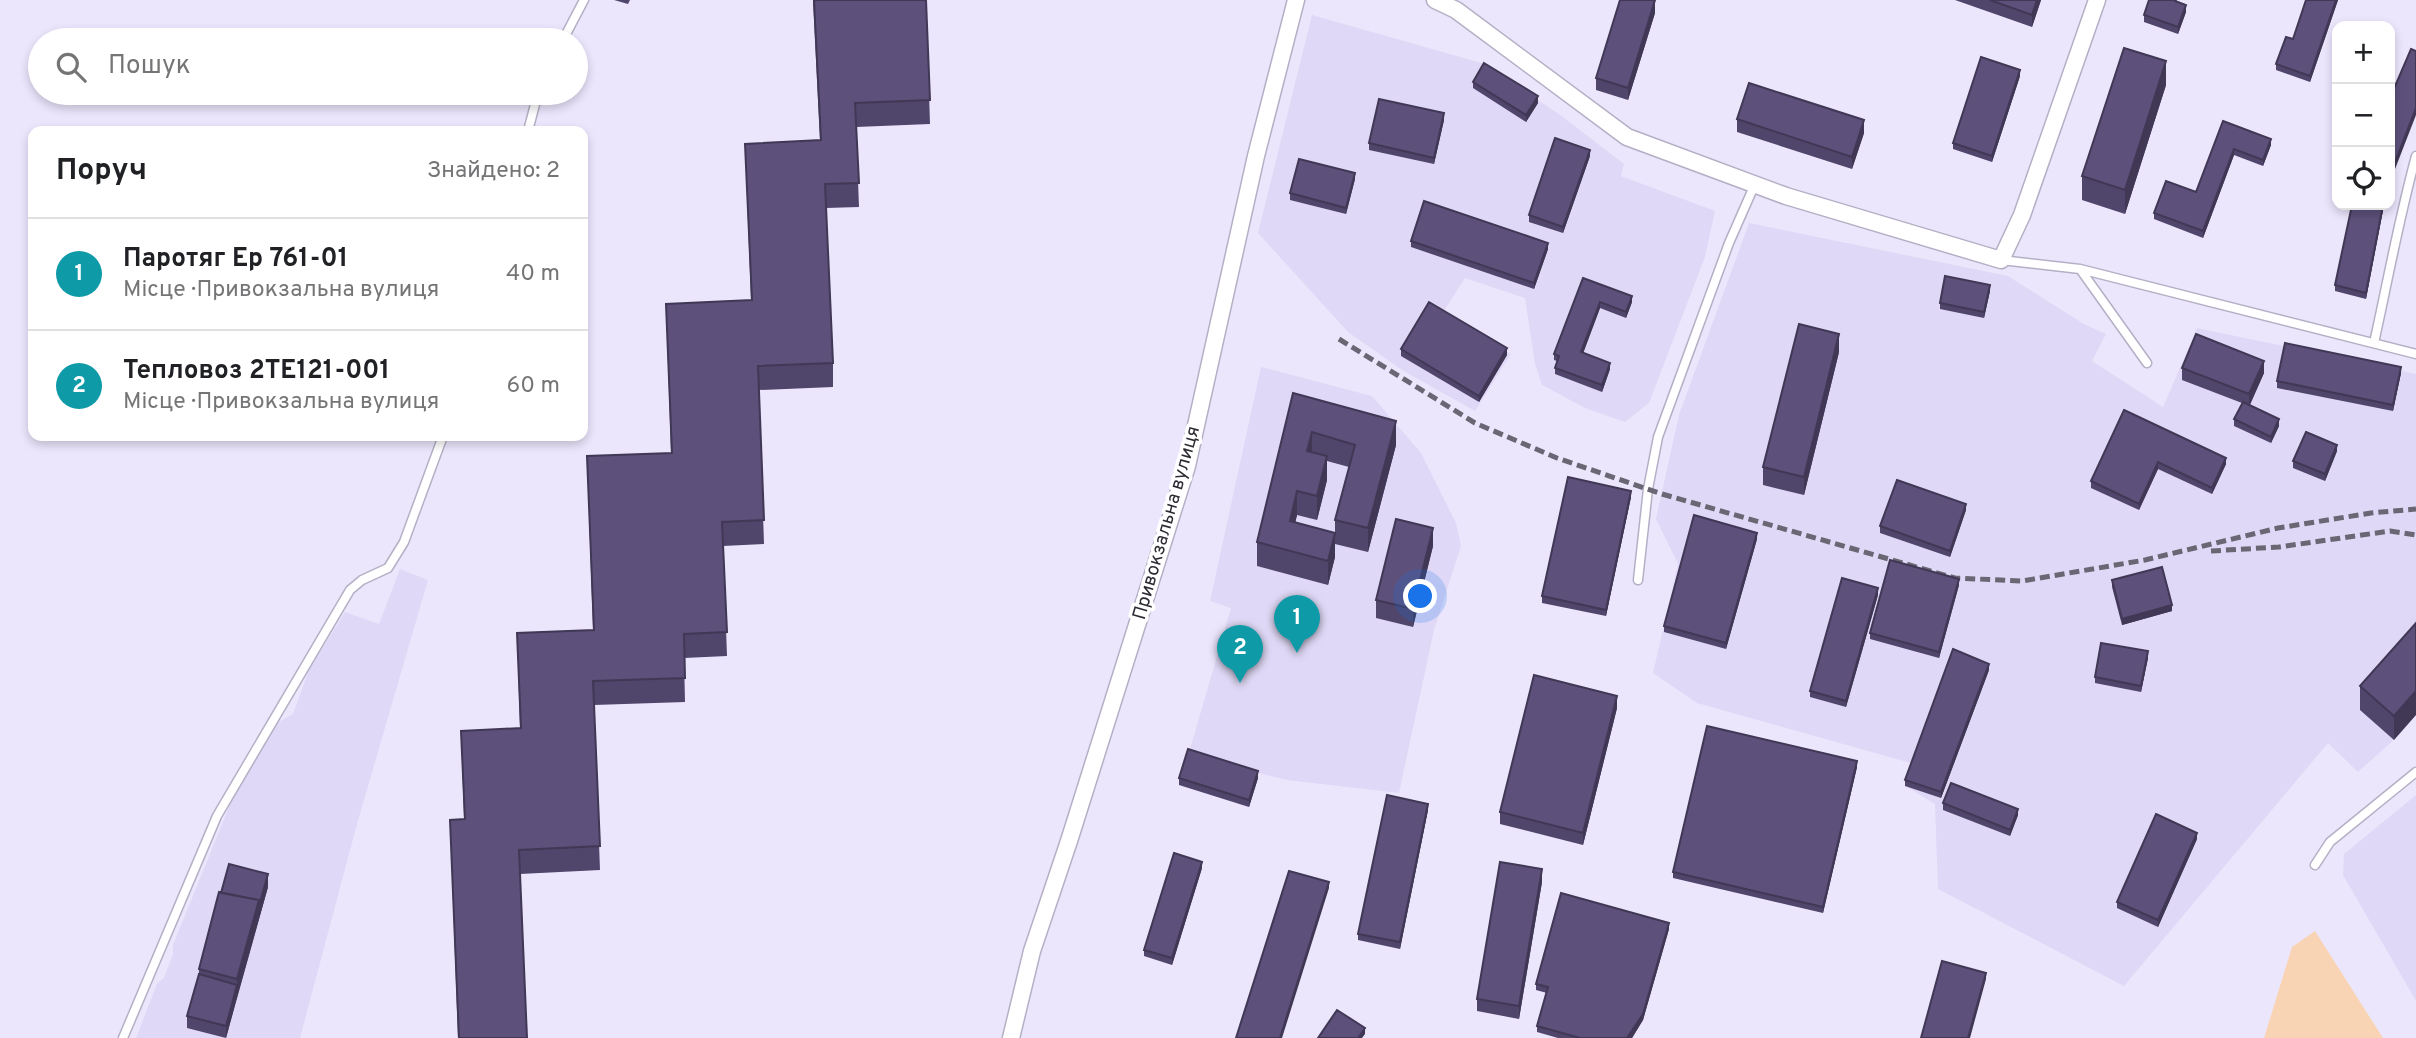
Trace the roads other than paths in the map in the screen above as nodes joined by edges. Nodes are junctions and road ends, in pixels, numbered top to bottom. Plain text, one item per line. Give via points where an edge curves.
1 (584, 0) edge
2 (1296, 0) edge
3 (1435, 0) edge
4 (2097, 0) edge
5 (569, 28) edge
6 (535, 105) edge
7 (529, 126) edge
8 (2416, 156) edge
9 (1755, 184) junction
10 (2001, 260) junction
11 (2080, 269) junction
12 (2374, 343) junction
13 (2416, 354) edge
14 (2147, 363) dead end
15 (441, 441) edge
16 (1638, 580) dead end
17 (2416, 772) edge
18 (2315, 865) dead end
19 (123, 1038) edge
20 (1011, 1038) edge

1 - 5 lane
2 - 20 street, Привокзальна вулиця via 1187,466 1032,951
3 - 9 street via 1456,10 1627,137
4 - 10 street via 2022,215
6 - 7 lane
8 - 12 lane
9 - 10 street
9 - 16 lane via 1658,438
10 - 11 lane
11 - 12 lane
11 - 14 lane
12 - 13 lane
15 - 19 lane via 404,542 388,568 350,590 216,816
17 - 18 lane via 2330,842

